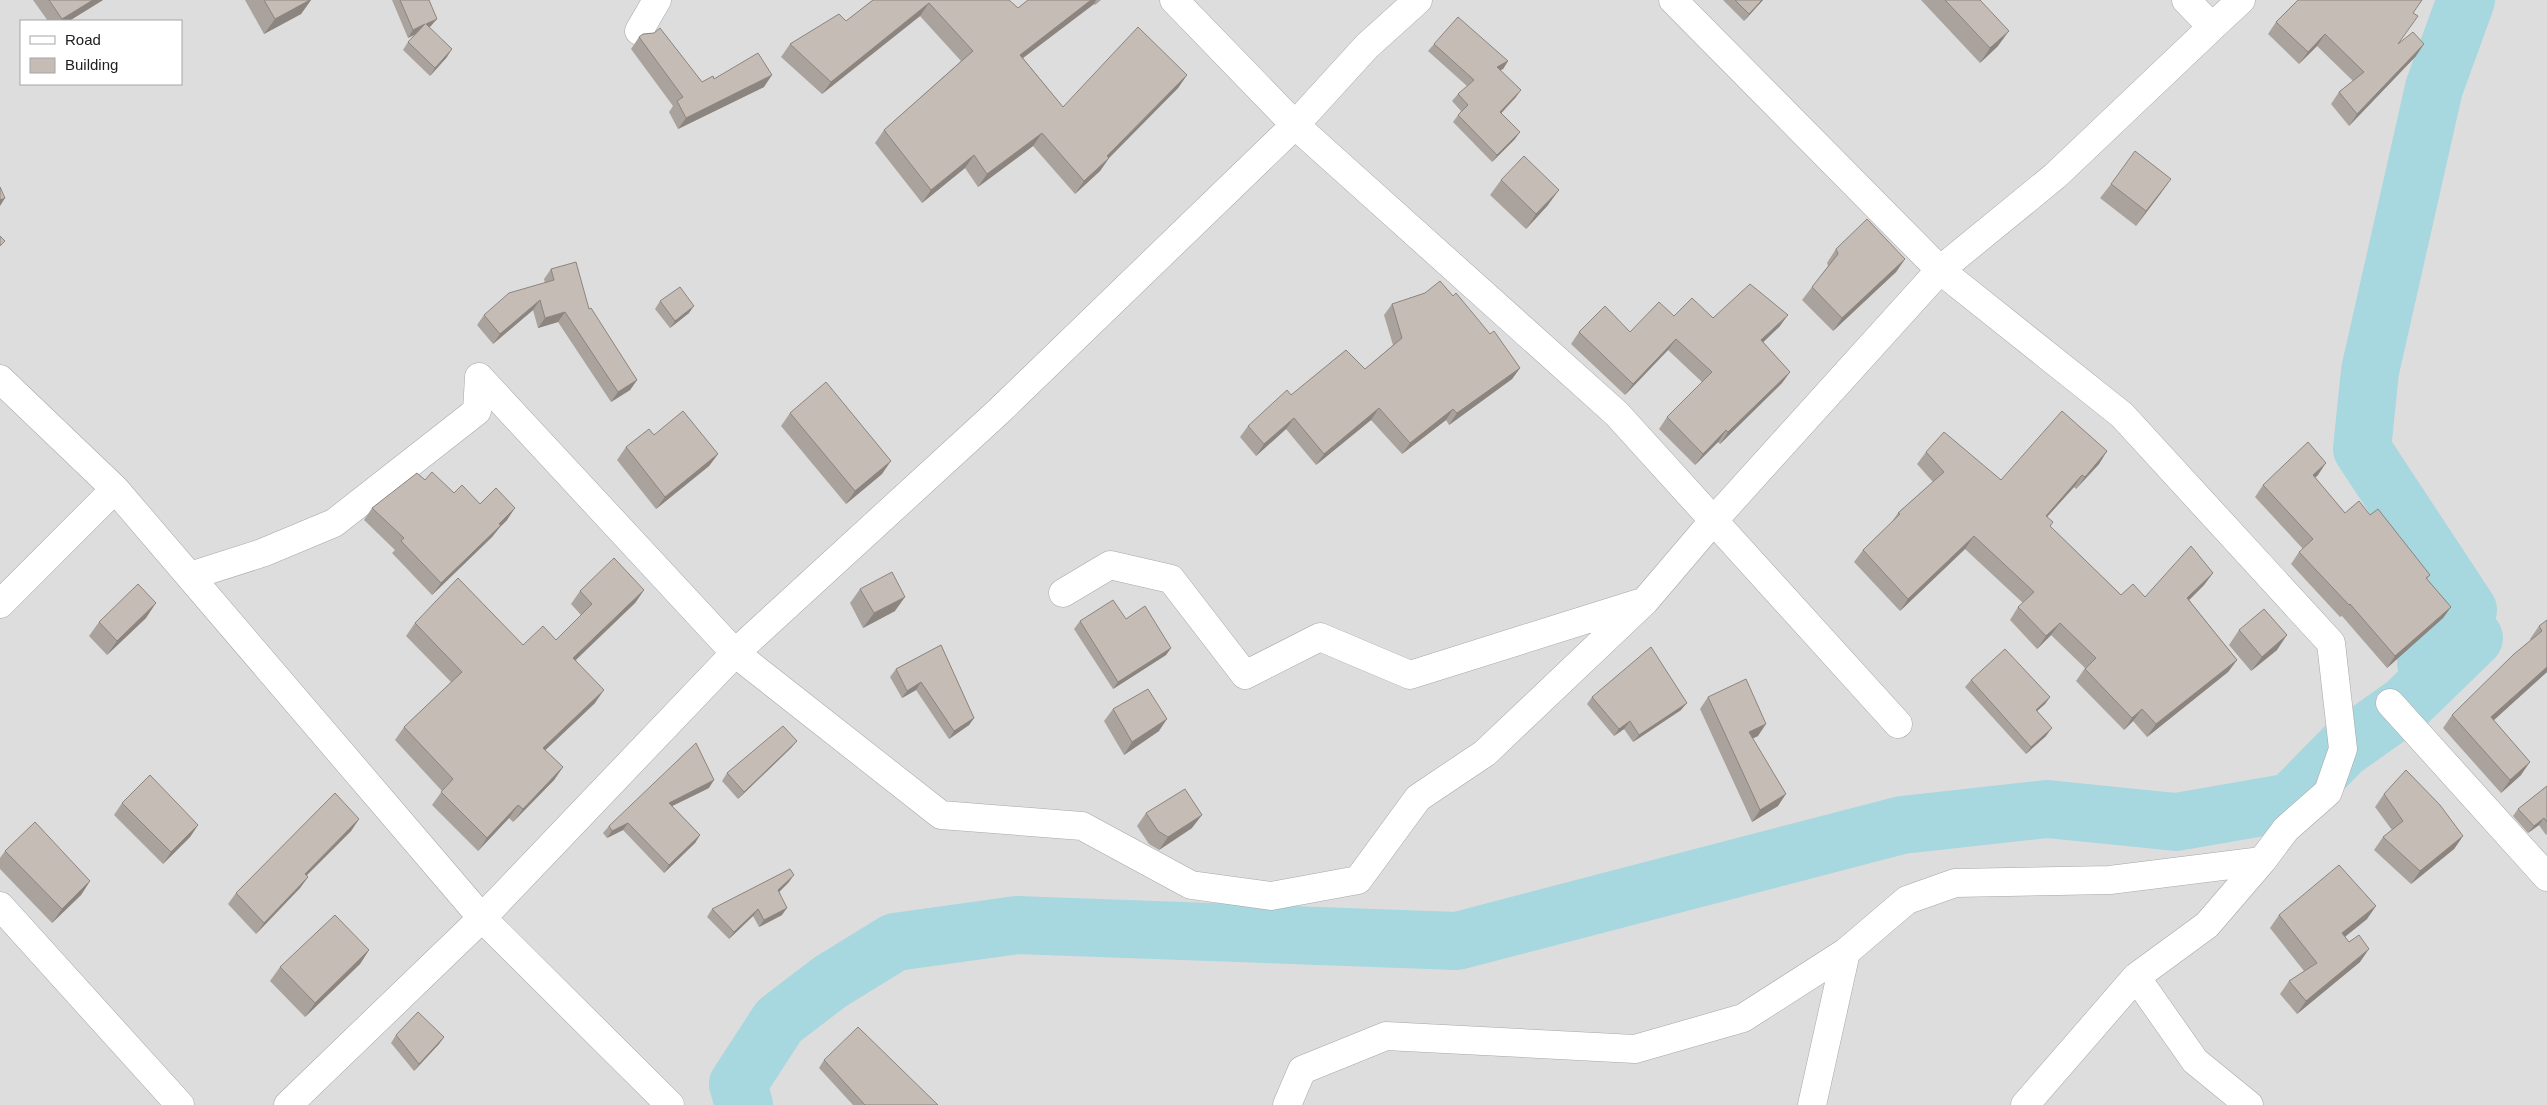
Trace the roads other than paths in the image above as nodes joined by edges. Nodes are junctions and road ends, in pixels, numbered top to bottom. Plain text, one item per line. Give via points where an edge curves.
1 (658, 0) edge
2 (1174, 0) edge
3 (1418, 0) edge
4 (1673, 0) edge
5 (2186, 0) edge
6 (2241, 0) edge
7 (2212, 27) junction
8 (639, 31) dead end
9 (1295, 125) junction
10 (1940, 270) junction
11 (0, 379) edge
12 (115, 489) junction
13 (1714, 520) junction
14 (190, 576) junction
15 (1063, 594) dead end
16 (1645, 602) junction
17 (0, 604) edge
18 (735, 654) junction
19 (2390, 702) dead end
20 (1898, 724) dead end
21 (2262, 862) junction
22 (2547, 878) edge
23 (0, 906) edge
24 (482, 918) junction
25 (1846, 952) junction
26 (2136, 977) junction
27 (180, 1105) edge
28 (288, 1105) edge
29 (670, 1105) edge
30 (1287, 1105) edge
31 (1812, 1105) edge
32 (2025, 1105) edge
33 (2249, 1105) edge

1 - 8 street
2 - 9 street
3 - 9 street via 1368,46
4 - 10 street
5 - 7 street
6 - 7 street
7 - 10 street via 2055,176
9 - 13 street via 1617,414
9 - 18 street via 998,412
10 - 13 street
10 - 21 street via 2122,415 2331,642 2343,749 2328,792 2286,829
11 - 12 street
12 - 14 street
12 - 17 street
13 - 16 street
13 - 20 street
14 - 18 street via 262,553 334,523 477,411 479,377
14 - 24 street
15 - 16 street via 1110,565 1171,579 1246,675 1320,637 1410,676
16 - 18 street via 1485,753 1418,798 1358,880 1271,896 1191,885 1082,826 941,815
18 - 24 street
19 - 22 street
21 - 25 street via 2110,880 1955,883 1908,900
21 - 26 street via 2207,925
23 - 27 street
24 - 28 street
24 - 29 street
25 - 30 street via 1744,1018 1635,1049 1386,1036 1302,1070
25 - 31 street
26 - 32 street
26 - 33 street via 2195,1061

